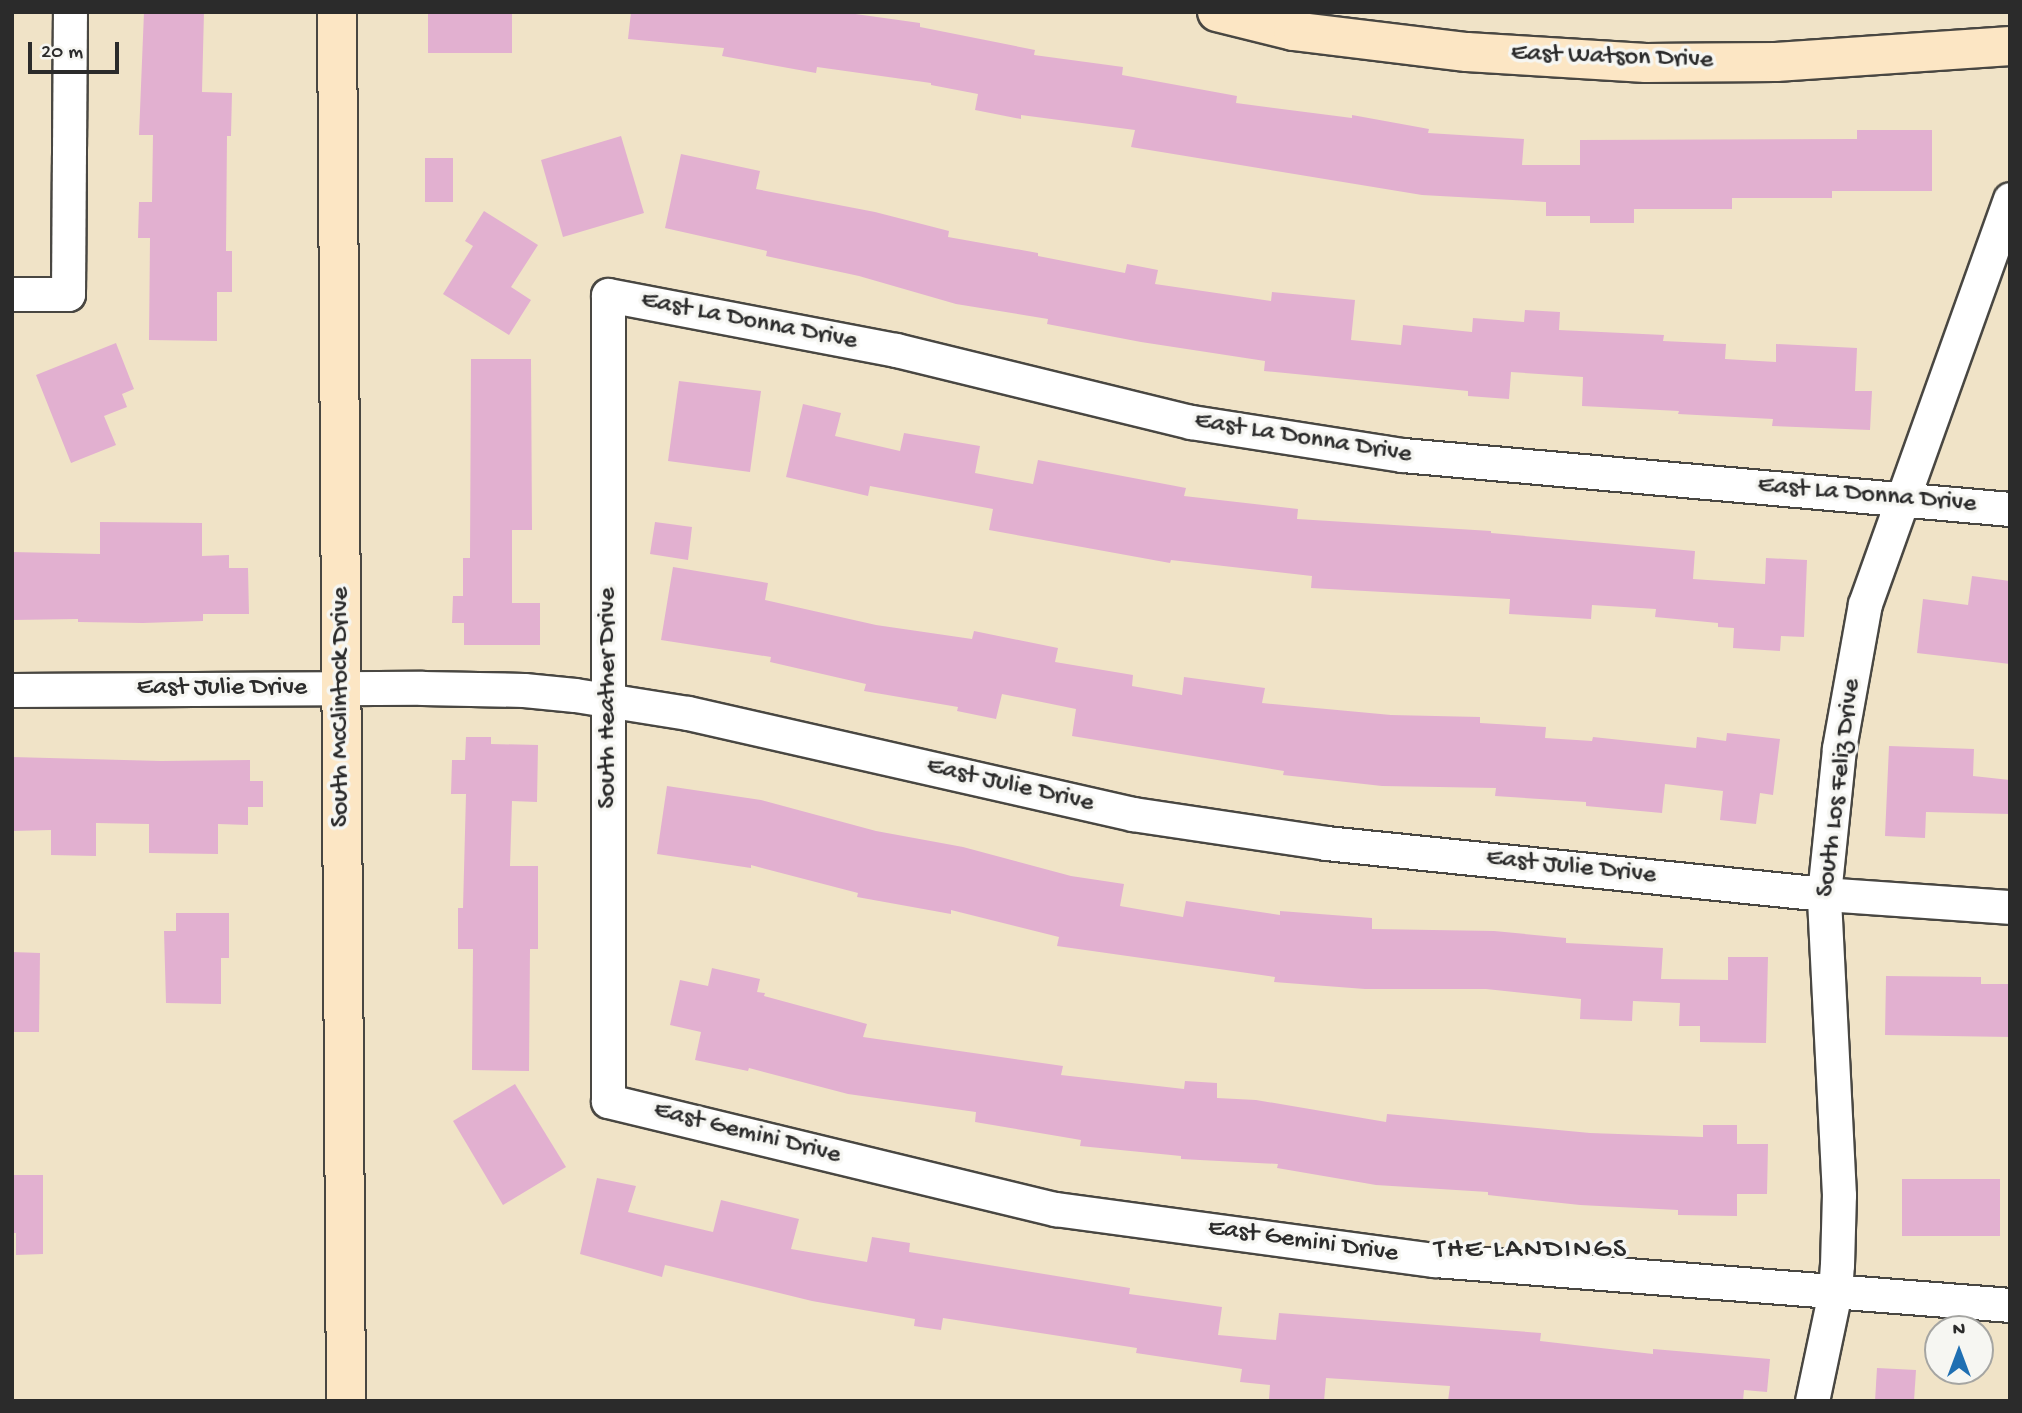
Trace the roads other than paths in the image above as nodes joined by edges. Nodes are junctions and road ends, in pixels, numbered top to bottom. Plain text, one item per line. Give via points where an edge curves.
1 (70, 12) edge
2 (337, 12) edge
3 (1217, 12) edge
4 (2010, 46) edge
5 (2010, 200) edge
6 (12, 294) edge
7 (608, 295) joint
8 (1901, 499) junction
9 (2010, 509) edge
10 (341, 688) junction
11 (12, 690) edge
12 (609, 699) junction
13 (1824, 894) junction
14 (2010, 907) edge
15 (608, 1101) joint
16 (1835, 1292) junction
17 (2010, 1305) edge
18 (346, 1401) edge
19 (1812, 1401) edge

1 - 6 street via 68,294
2 - 10 main road, South McClintock Drive
3 - 4 main road, East Watson Drive via 1293,31 1454,51 1646,63 1776,61
5 - 8 street, South Los Feliz Drive
7 - 8 street, East La Donna Drive via 896,350 1191,422 1402,455
7 - 12 street, South Heather Drive
8 - 9 street, East La Donna Drive
8 - 13 street, South Los Feliz Drive via 1865,604 1839,748
10 - 11 street, East Julie Drive
10 - 12 street, East Julie Drive via 524,690
10 - 18 main road, South McClintock Drive
12 - 13 street, East Julie Drive via 1133,814 1326,843
12 - 15 street, South Heather Drive
13 - 14 street, East Julie Drive
13 - 16 street, South Los Feliz Drive via 1839,1195
15 - 16 street, East Gemini Drive via 1056,1209 1435,1260
16 - 17 street, East Gemini Drive
16 - 19 street, South Los Feliz Drive

